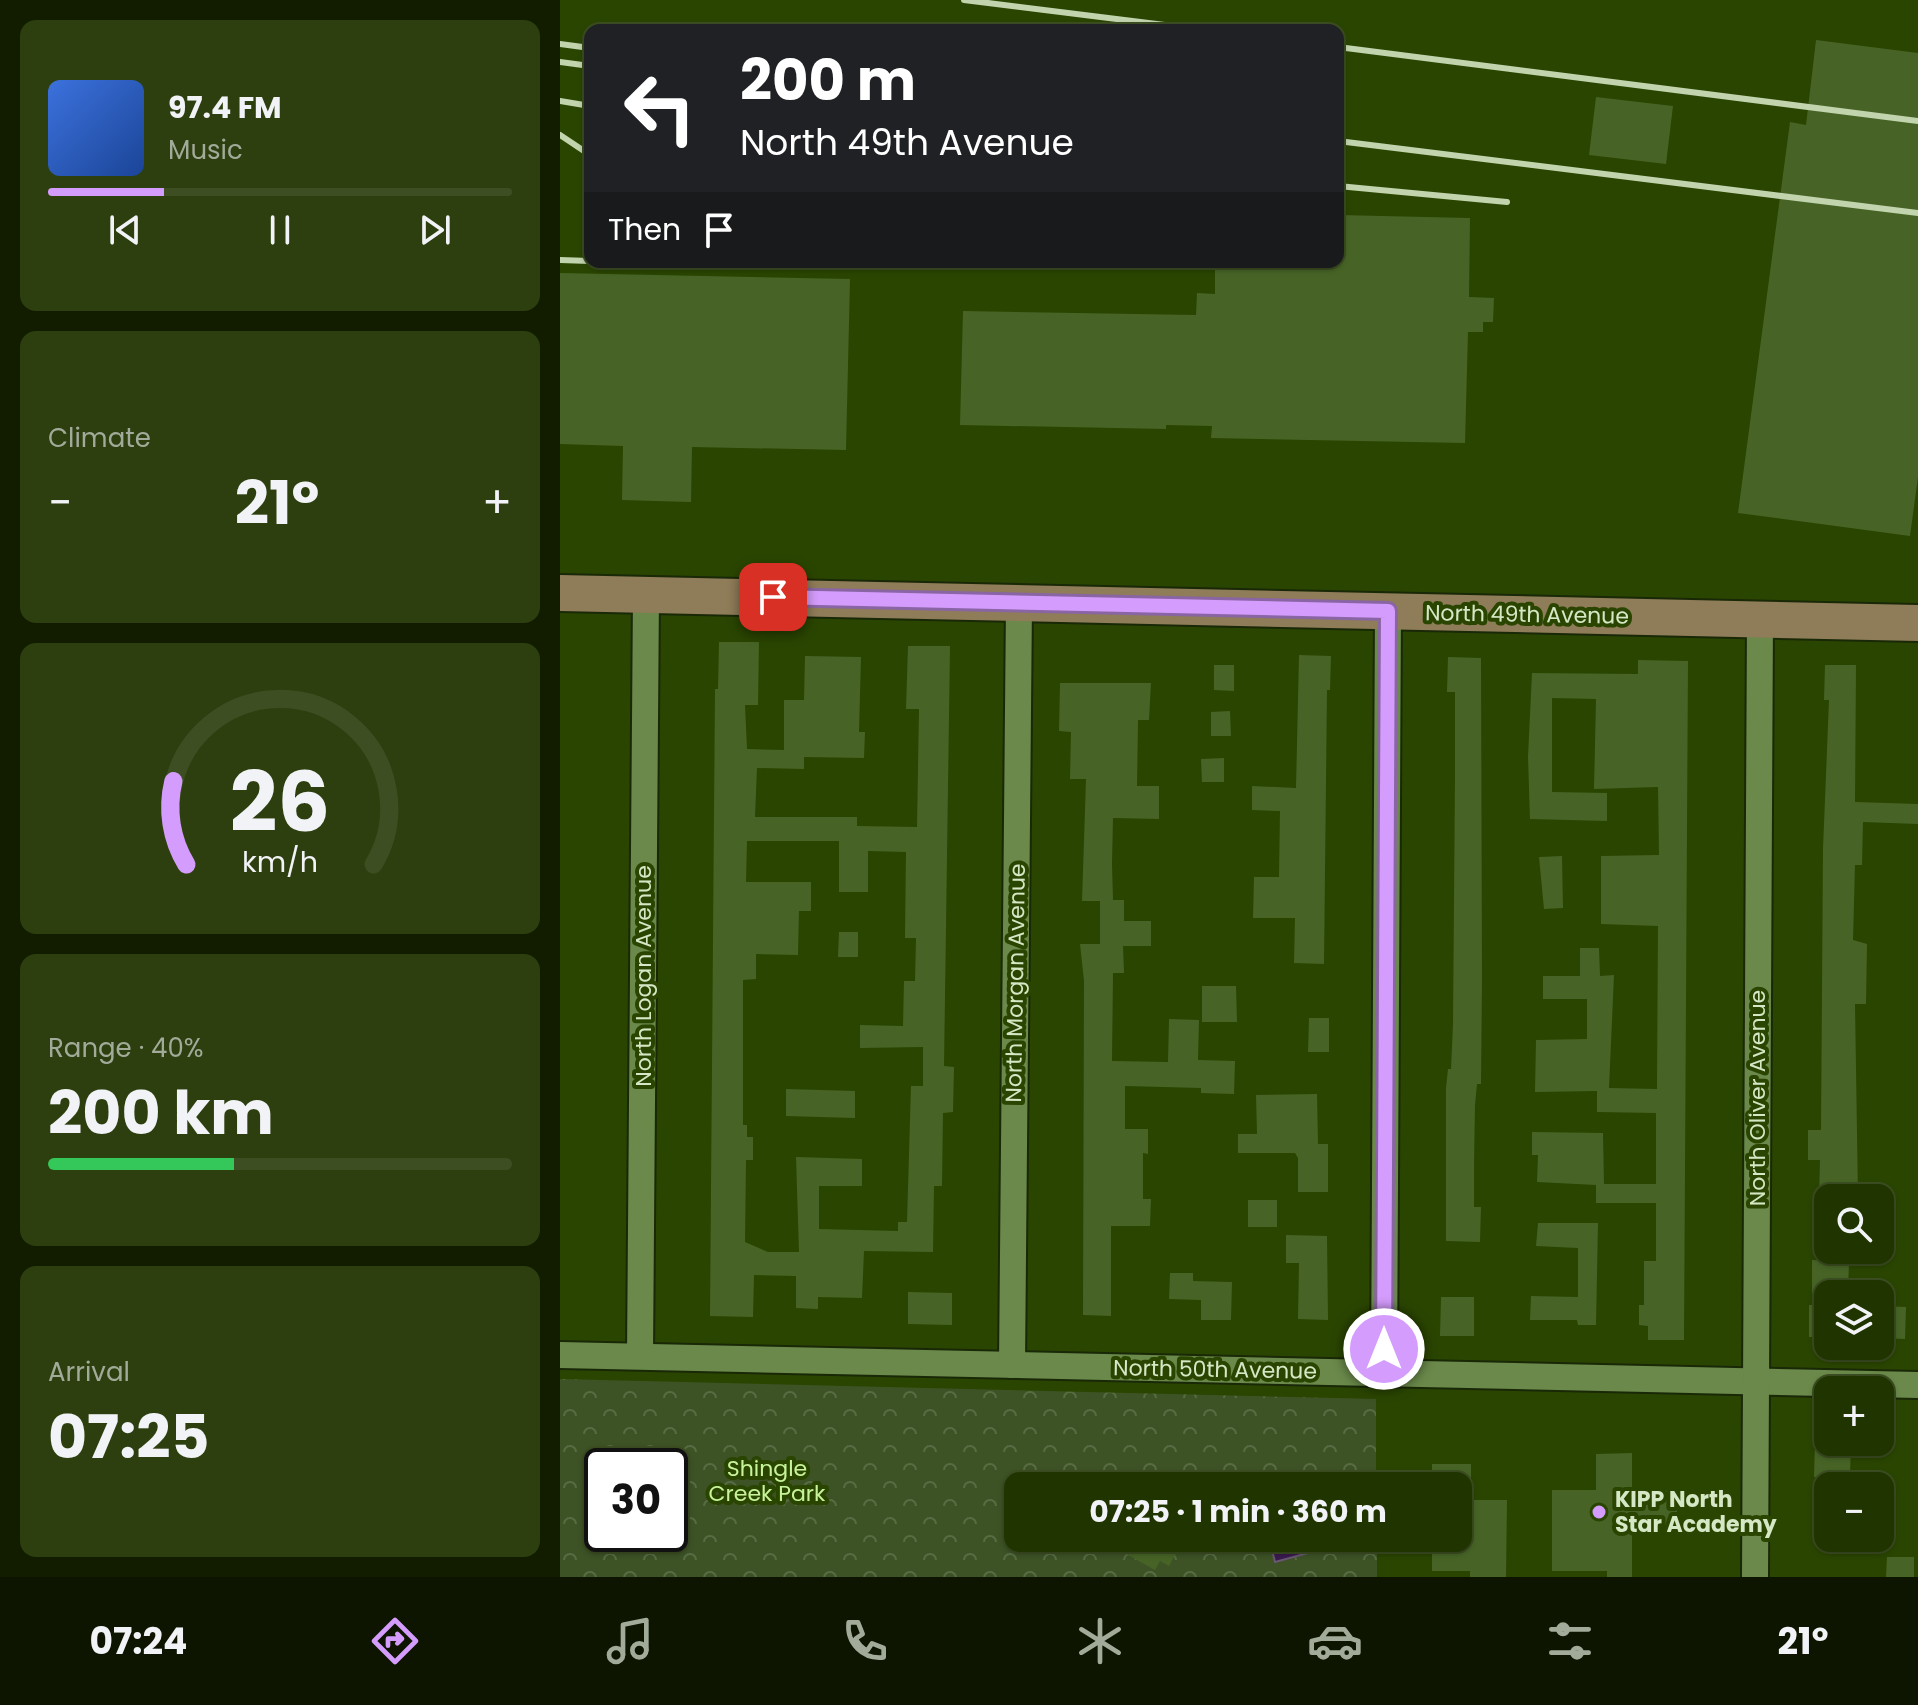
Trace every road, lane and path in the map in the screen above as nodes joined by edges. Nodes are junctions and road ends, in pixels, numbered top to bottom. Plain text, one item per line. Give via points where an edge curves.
1 (560, 593) edge
2 (646, 595) junction
3 (1019, 602) junction
4 (1388, 611) junction
5 (1760, 619) junction
6 (1918, 623) edge
7 (560, 1355) edge
8 (640, 1356) junction
9 (1012, 1365) junction
10 (1384, 1373) junction
11 (1755, 1382) junction
12 (1918, 1385) edge
13 (1755, 1577) edge

1 - 2 street, North 49th Avenue
2 - 3 street, North 49th Avenue
2 - 8 street, North Logan Avenue
3 - 4 street, North 49th Avenue
3 - 9 street, North Morgan Avenue
4 - 5 street, North 49th Avenue
4 - 10 street
5 - 6 street, North 49th Avenue
5 - 11 street, North Oliver Avenue
7 - 8 street, North 50th Avenue
8 - 9 street, North 50th Avenue
9 - 10 street, North 50th Avenue
10 - 11 street, North 50th Avenue
11 - 12 street, North 50th Avenue
11 - 13 street, North Oliver Avenue

